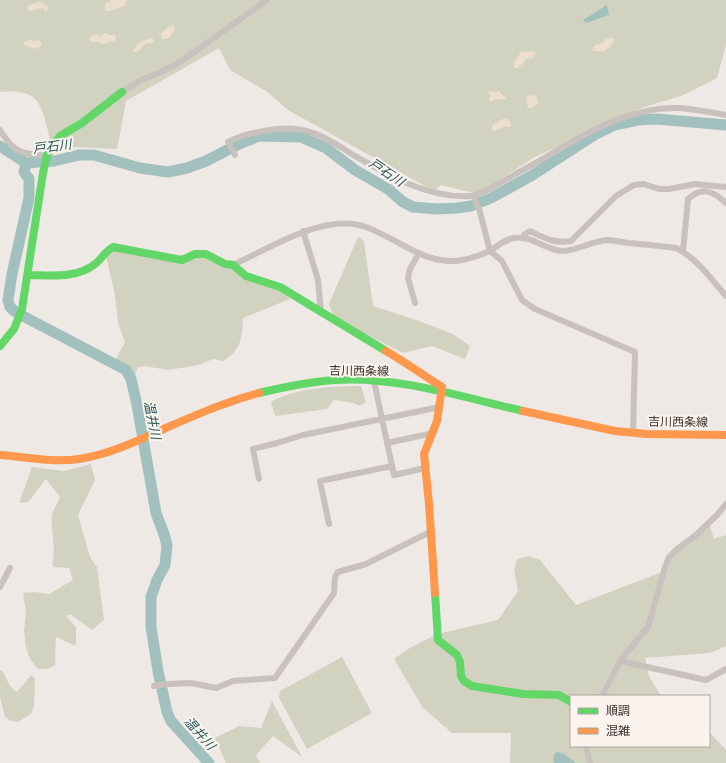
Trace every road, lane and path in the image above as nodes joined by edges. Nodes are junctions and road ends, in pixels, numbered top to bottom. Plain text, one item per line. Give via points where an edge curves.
1 (267, 0) edge
2 (122, 92) joint
3 (726, 116) edge
4 (0, 130) edge
5 (47, 155) junction
6 (236, 155) dead end
7 (726, 187) edge
8 (474, 197) dead end
9 (726, 203) edge
10 (303, 231) junction
11 (522, 238) junction
12 (490, 251) junction
13 (683, 251) junction
14 (419, 253) junction
15 (233, 265) junction
16 (28, 275) junction
17 (726, 296) edge
18 (415, 303) dead end
19 (321, 313) junction
20 (1, 342) edge
21 (374, 381) junction
22 (441, 392) junction
23 (440, 409) junction
24 (381, 419) junction
25 (633, 433) junction
26 (432, 434) junction
27 (726, 435) edge
28 (387, 443) junction
29 (0, 455) edge
30 (392, 466) junction
31 (425, 468) junction
32 (259, 479) dead end
33 (726, 504) edge
34 (329, 524) dead end
35 (430, 532) junction
36 (10, 568) dead end
37 (0, 587) edge
38 (620, 661) junction
39 (726, 669) edge
40 (154, 686) dead end
41 (603, 695) edge
42 (570, 701) edge
43 (586, 747) edge
44 (590, 763) edge

1 - 2 street via 180,62
2 - 5 street via 82,123 60,136
3 - 6 street via 678,108 633,114 591,131 473,196 430,191 406,183 330,140 297,129 270,129 239,136 228,142
4 - 5 street via 8,143 20,152
5 - 16 street
7 - 11 street via 695,184 669,189 644,184 634,185 616,196 571,241 551,241 530,231
8 - 12 street
9 - 13 street via 710,191 693,194 688,199
10 - 14 street via 335,224 351,224 366,227
10 - 15 street
10 - 19 street via 318,280
11 - 12 street via 504,242
11 - 13 street via 554,250 564,251 608,240
12 - 14 street via 456,261
12 - 25 street via 502,261 522,300 535,309 636,352
13 - 17 street
14 - 18 street via 408,278
15 - 16 street via 225,264 206,254 194,254 182,260 113,247 106,250 88,270 66,274
15 - 19 street via 246,276 280,288
16 - 20 street via 18,322 12,334
19 - 22 street via 442,387
21 - 22 street, 吉川西条線
21 - 24 street
21 - 29 street, 吉川西条線 via 334,380 285,387 237,399 121,448 88,458 45,460
22 - 23 street
22 - 25 street, 吉川西条線
23 - 24 street
23 - 26 street
24 - 28 street
24 - 32 street via 303,435 253,449
25 - 27 street, 吉川西条線
26 - 28 street
26 - 31 street via 424,454
28 - 30 street
30 - 31 street via 394,475
30 - 34 street via 320,482
31 - 35 street
33 - 38 street via 696,535 669,557 648,627
35 - 40 street via 366,564 338,572 335,577 334,593 275,678 233,680 216,688 191,683
35 - 42 street via 438,640 457,655 464,681 472,686 523,694 559,694
36 - 37 street
38 - 39 street via 706,680
38 - 41 street
43 - 44 street

